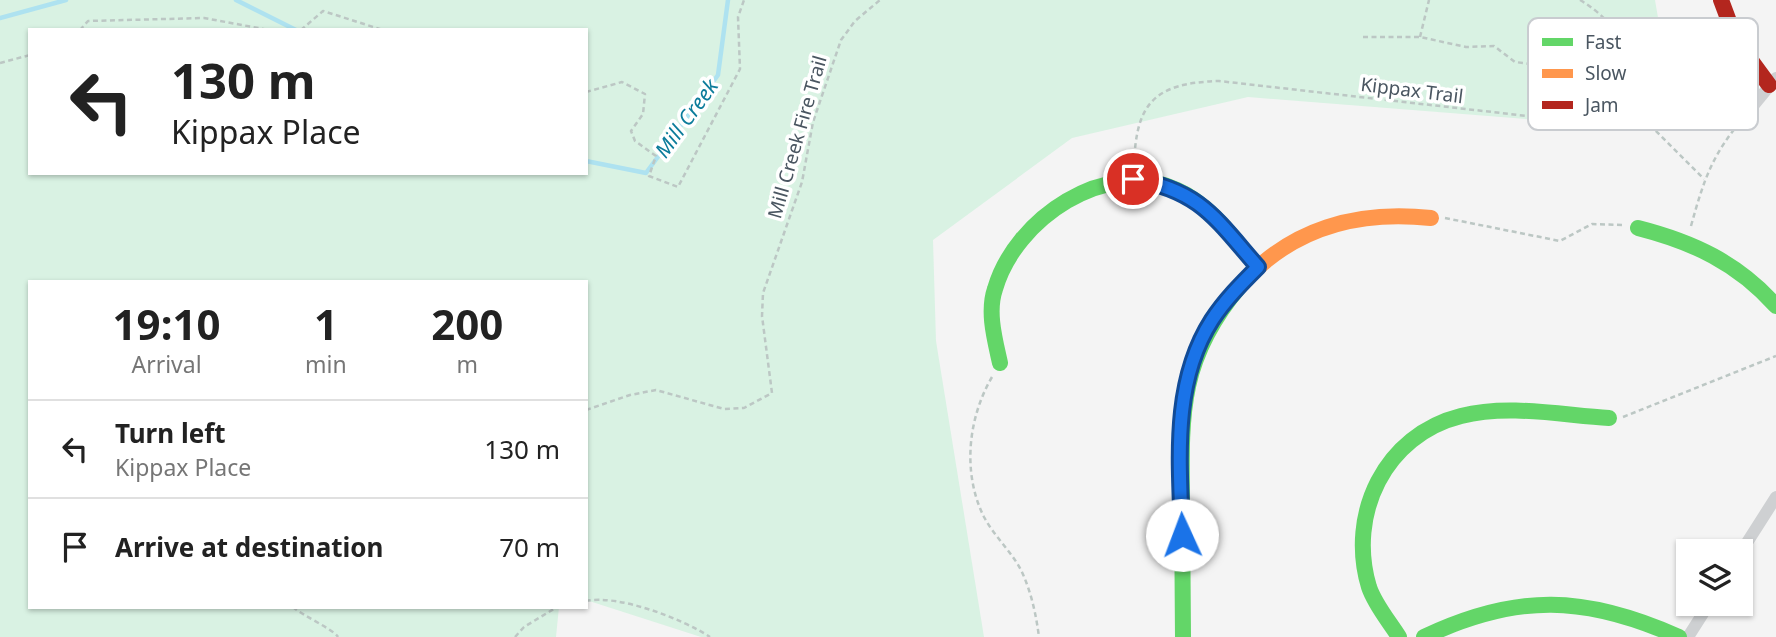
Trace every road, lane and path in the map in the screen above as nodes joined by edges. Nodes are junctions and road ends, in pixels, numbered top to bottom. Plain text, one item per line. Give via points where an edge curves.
1 (744, 0) edge
2 (880, 0) edge
3 (1429, 0) edge
4 (1580, 0) edge
5 (1721, 0) edge
6 (1605, 18) edge
7 (1728, 18) edge
8 (82, 28) edge
9 (258, 28) edge
10 (303, 28) edge
11 (376, 28) edge
12 (1363, 37) dead end
13 (1420, 37) junction
14 (28, 56) edge
15 (0, 63) edge
16 (1528, 64) edge
17 (1758, 64) edge
18 (1773, 81) edge
19 (588, 91) edge
20 (1758, 100) edge
21 (1528, 116) edge
22 (1655, 130) edge
23 (1733, 130) edge
24 (1133, 179) junction
25 (1704, 179) junction
26 (1431, 218) joint
27 (1638, 228) joint
28 (1686, 240) junction
29 (1258, 267) junction
30 (1776, 306) edge
31 (1776, 356) edge
32 (1000, 363) joint
33 (588, 409) edge
34 (1609, 418) joint
35 (1776, 497) edge
36 (1749, 539) edge
37 (588, 600) edge
38 (295, 609) edge
39 (554, 609) edge
40 (1701, 616) edge
41 (338, 637) edge
42 (514, 637) edge
43 (710, 637) edge
44 (1039, 637) edge
45 (1183, 637) edge
46 (1399, 637) edge
47 (1424, 637) edge
48 (1679, 637) edge
49 (1688, 637) edge

1 - 19 path via 738,17 740,69 678,187 649,176 656,156 635,141 631,131 643,114 645,94 622,82
2 - 33 path, Mill Creek Fire Trail via 841,40 813,122 802,182 763,293 772,393 744,408 724,409 656,390
3 - 13 path
4 - 6 path
5 - 7 street
8 - 9 path via 88,21 204,18
10 - 11 path via 323,12
12 - 13 path
13 - 16 path via 1466,47 1493,46 1515,62
14 - 15 path
17 - 18 street
18 - 20 street
21 - 24 path, Kippax Trail via 1219,81 1193,82 1163,92 1147,106 1135,133
22 - 25 path
23 - 25 path
24 - 29 street via 1163,184 1203,204
24 - 32 street via 1105,183 1074,197 1039,223 1009,256 994,292 994,337
25 - 28 path
26 - 27 path via 1560,241 1592,224
26 - 29 street via 1394,214 1355,219 1301,239
27 - 28 street
28 - 30 street via 1734,267
29 - 45 street via 1212,321 1185,385 1180,465
31 - 34 path via 1627,417
32 - 44 path via 978,401 971,441 972,477 984,516 1020,569 1034,605
34 - 46 street via 1510,413 1460,416 1422,432 1398,450 1371,491 1361,543 1370,591
35 - 36 street
37 - 43 path via 598,598 646,609
38 - 41 path
39 - 42 path
40 - 49 street
47 - 48 street via 1492,609 1545,601 1617,611

